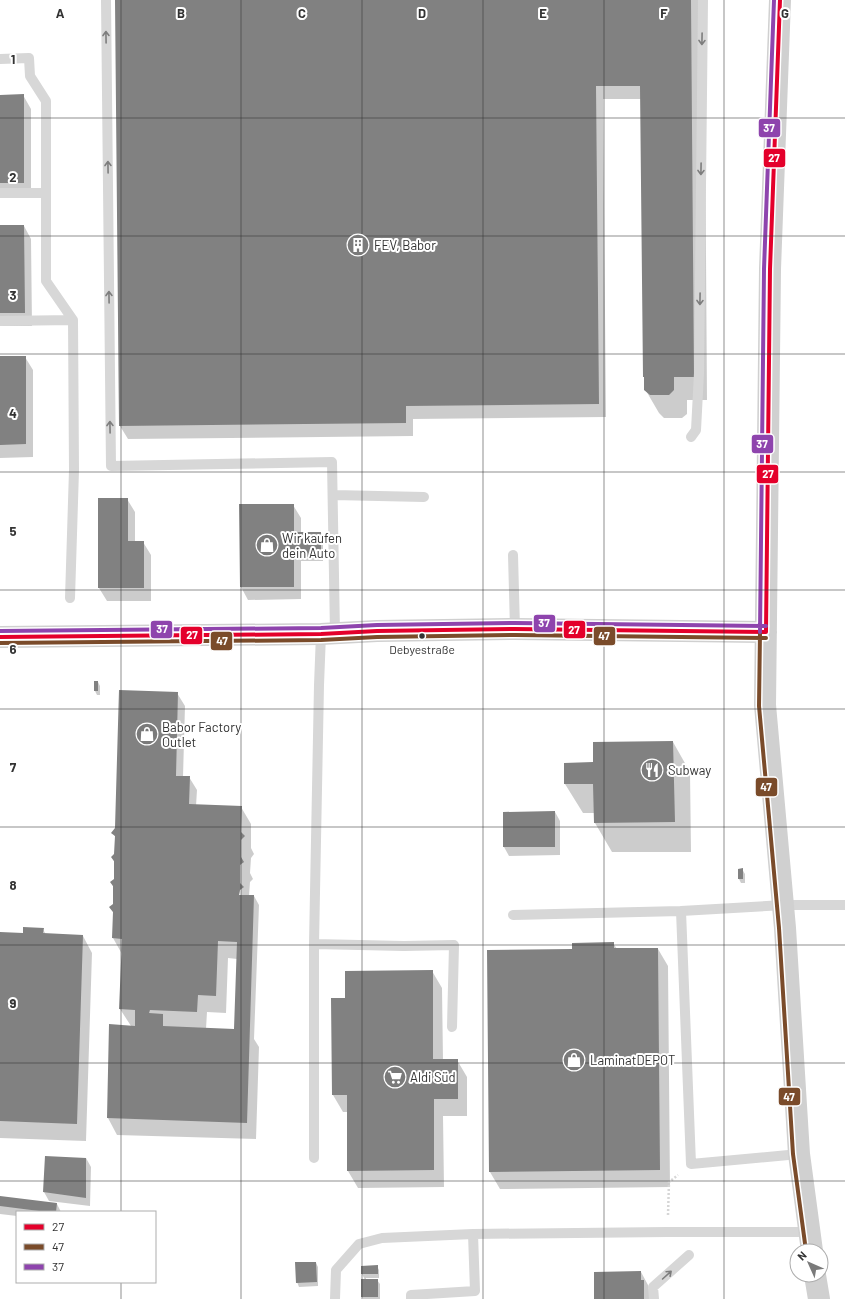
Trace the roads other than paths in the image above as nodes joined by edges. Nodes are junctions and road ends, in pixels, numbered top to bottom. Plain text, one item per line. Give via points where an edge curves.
1 (106, 0) edge
2 (703, 0) edge
3 (780, 0) edge
4 (0, 59) edge
5 (45, 192) junction
6 (0, 193) edge
7 (73, 320) junction
8 (0, 321) edge
9 (691, 437) dead end
10 (333, 495) junction
11 (424, 497) dead end
12 (513, 555) dead end
13 (70, 598) dead end
14 (515, 630) junction
15 (766, 632) junction
16 (328, 634) junction
17 (0, 637) edge
18 (784, 905) junction
19 (845, 905) edge
20 (681, 911) junction
21 (514, 915) dead end
22 (314, 944) junction
23 (452, 1027) dead end
24 (799, 1154) junction
25 (314, 1158) dead end
26 (473, 1234) junction
27 (811, 1241) edge
28 (689, 1255) dead end
29 (817, 1283) edge
30 (335, 1299) edge
31 (411, 1299) edge
32 (654, 1299) edge
33 (819, 1299) edge

10 -> 1 lane via 332,462 111,466
2 -> 9 lane via 699,373 696,430
3 - 15 main road via 770,269
4 - 5 lane via 29,58 30,76 46,101
5 - 6 lane
5 - 7 lane via 46,281
7 - 8 lane
7 - 13 lane via 74,470
10 - 11 lane
10 - 16 lane
12 - 14 lane
14 - 15 main road
14 - 16 main road
15 - 18 main road via 764,705
16 - 17 main road
16 - 22 lane via 319,685
18 - 19 lane
18 - 20 lane
18 - 24 main road
20 - 21 lane
20 - 24 lane via 691,1164
22 - 23 lane via 454,945
22 - 25 lane
24 - 27 main road
26 - 27 lane via 667,1232
26 - 30 lane via 382,1238 359,1244 336,1270
26 - 31 lane via 475,1291 411,1294
32 -> 28 lane via 653,1287
29 - 33 main road

